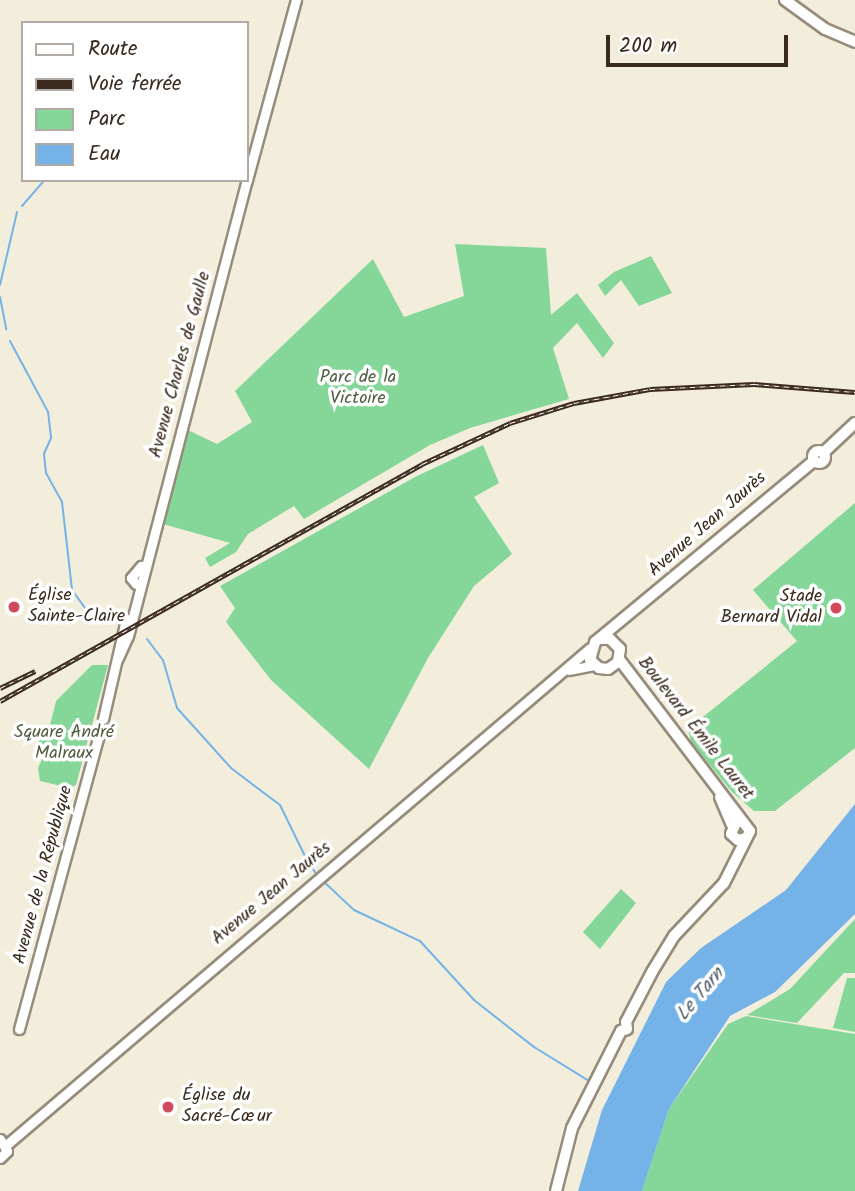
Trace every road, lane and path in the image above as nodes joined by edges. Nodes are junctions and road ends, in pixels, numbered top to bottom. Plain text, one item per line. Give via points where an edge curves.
1 (785, 0) edge
2 (295, 2) edge
3 (855, 42) edge
4 (248, 176) edge
5 (246, 182) edge
6 (855, 423) edge
7 (138, 580) junction
8 (626, 619) junction
9 (600, 639) junction
10 (618, 646) junction
11 (590, 648) junction
12 (118, 658) junction
13 (620, 659) junction
14 (594, 665) junction
15 (608, 669) junction
16 (564, 671) junction
17 (743, 821) junction
18 (732, 825) junction
19 (741, 839) junction
20 (19, 1029) dead end
21 (3, 1142) edge
22 (0, 1158) edge
23 (558, 1191) edge

1 - 3 main road via 825,29
2 - 4 main road, Avenue Charles de Gaulle
5 - 7 main road, Avenue Charles de Gaulle
6 - 8 main road, Avenue Jean Jaurès
7 - 12 main road
7 - 12 main road, Avenue Charles de Gaulle
8 - 9 main road, Avenue Jean Jaurès
8 - 10 main road
9 - 10 main road
9 - 11 main road
10 - 13 main road
11 - 14 main road
11 - 16 main road, Avenue Jean Jaurès
12 - 20 main road, Avenue de la République via 103,719 97,722 100,730
13 - 15 main road
13 - 17 main road, Boulevard Émile Lauret
14 - 15 main road
14 - 16 main road, Avenue Jean Jaurès
15 - 18 main road, Boulevard Émile Lauret via 672,735 724,803
16 - 21 main road, Avenue Jean Jaurès
17 - 18 main road
17 - 19 main road via 750,828
18 - 19 main road, Boulevard Émile Lauret
19 - 23 main road via 724,883 669,943 623,1027 572,1128
21 - 22 main road

